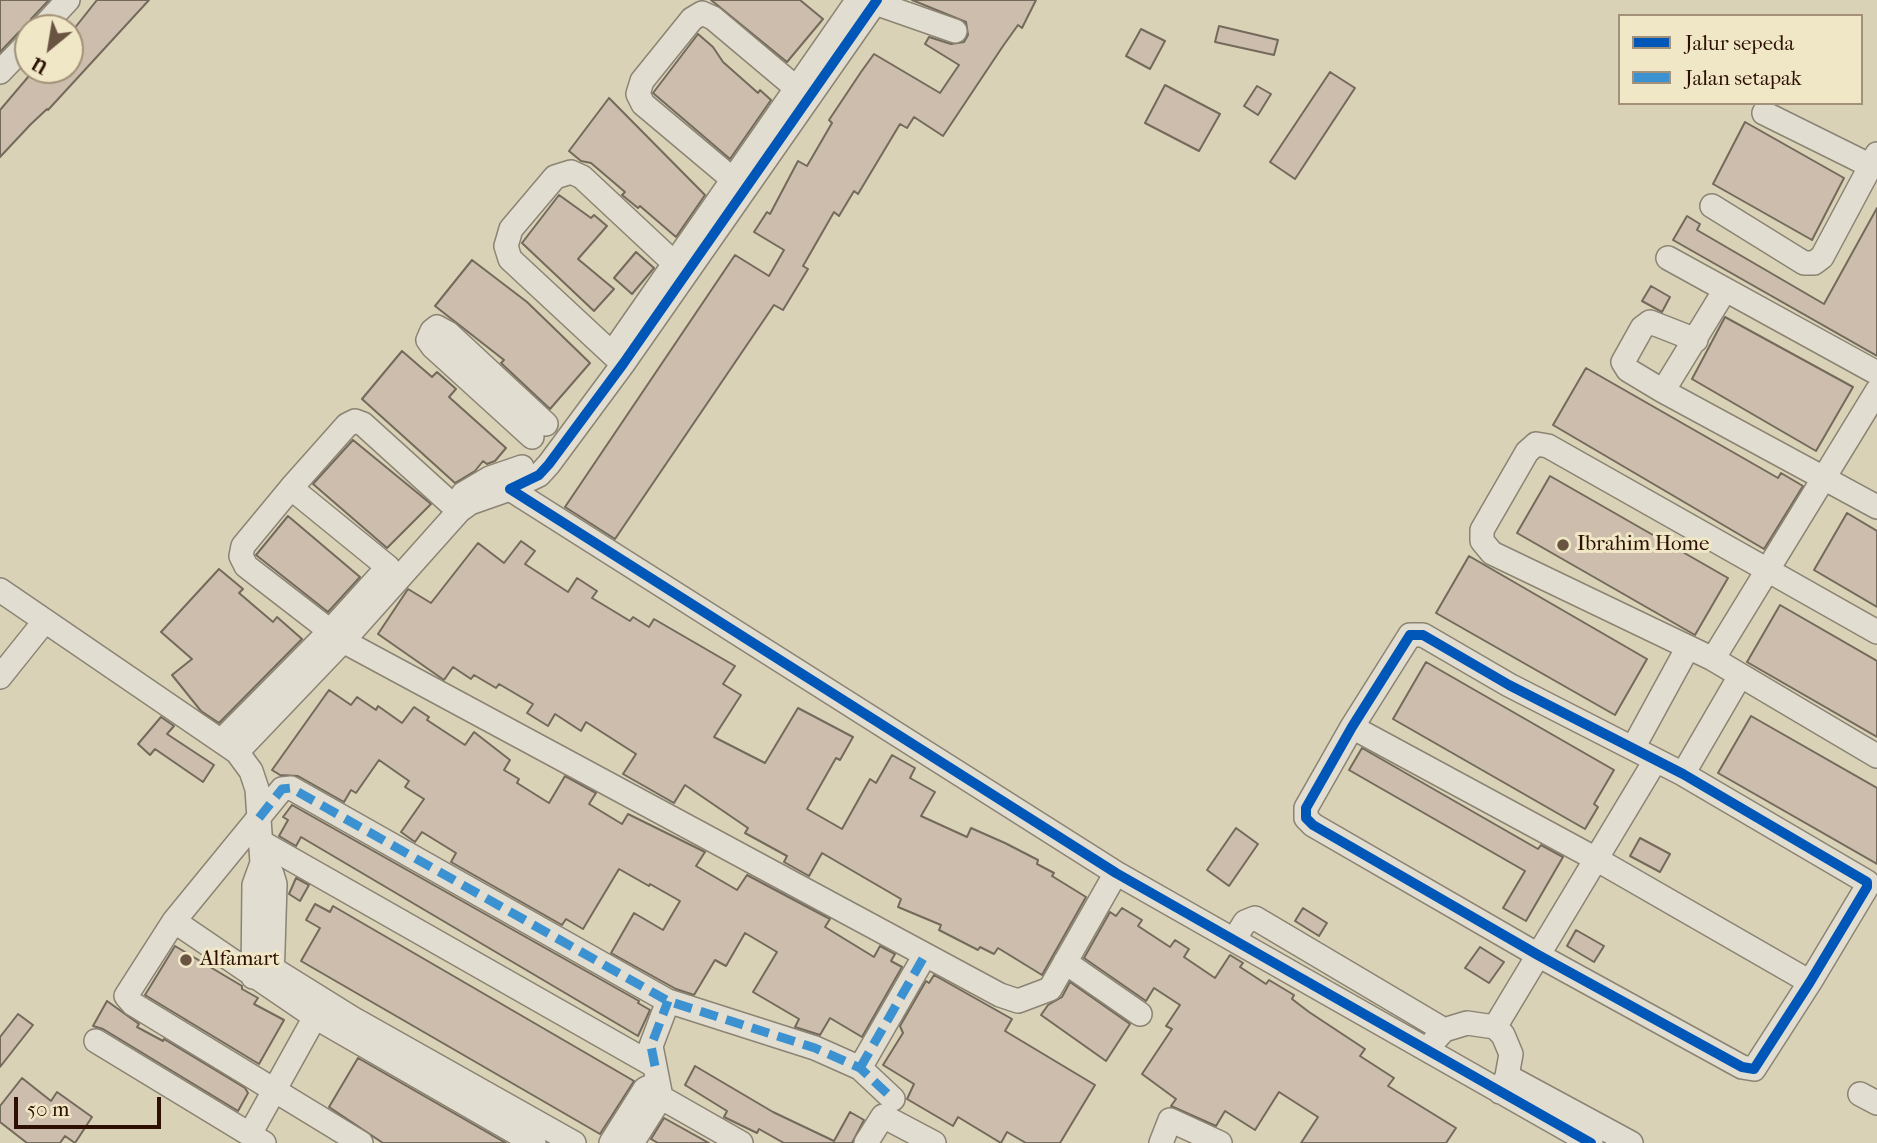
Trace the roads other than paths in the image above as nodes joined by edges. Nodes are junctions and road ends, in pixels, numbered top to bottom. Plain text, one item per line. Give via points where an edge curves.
1 (68, 0) edge
2 (861, 5) edge
3 (55, 14) edge
4 (956, 31) dead end
5 (14, 58) edge
6 (0, 72) edge
7 (795, 87) junction
8 (1764, 113) dead end
9 (1873, 160) edge
10 (739, 185) junction
11 (1712, 206) dead end
12 (1668, 258) dead end
13 (674, 263) junction
14 (1725, 290) junction
15 (1696, 340) junction
16 (618, 359) junction
17 (1877, 373) edge
18 (1663, 391) junction
19 (1877, 391) edge
20 (555, 426) junction
21 (1825, 479) junction
22 (519, 480) junction
23 (291, 488) junction
24 (454, 506) junction
25 (1877, 507) edge
26 (388, 567) junction
27 (1766, 569) junction
28 (0, 590) edge
29 (44, 622) junction
30 (1877, 632) edge
31 (337, 636) junction
32 (1687, 649) junction
33 (1713, 659) junction
34 (1740, 676) junction
35 (0, 677) edge
36 (1352, 727) junction
37 (229, 747) junction
38 (1633, 748) junction
39 (1877, 756) edge
40 (1656, 761) junction
41 (1683, 774) junction
42 (258, 818) junction
43 (261, 853) junction
44 (1596, 859) junction
45 (1116, 873) junction
46 (174, 921) junction
47 (1234, 940) junction
48 (925, 955) junction
49 (1538, 955) junction
50 (1065, 962) junction
51 (263, 973) junction
52 (1810, 982) junction
53 (668, 1001) junction
54 (1140, 1014) dead end
55 (316, 1017) junction
56 (348, 1026) junction
57 (1495, 1027) junction
58 (1444, 1030) junction
59 (96, 1041) dead end
60 (1424, 1051) junction
61 (860, 1068) junction
62 (655, 1084) junction
63 (1503, 1084) junction
64 (276, 1090) junction
65 (893, 1099) dead end
66 (257, 1139) edge
67 (360, 1143) edge
68 (534, 1143) edge
69 (574, 1143) edge
70 (611, 1143) edge
71 (632, 1143) edge
72 (741, 1143) edge
73 (866, 1143) edge
74 (934, 1143) edge
75 (1161, 1143) edge
76 (1220, 1143) edge
77 (1591, 1143) edge
78 (1631, 1143) edge

1 - 3 street
2 - 4 street
2 - 7 street
2 - 10 street
5 - 6 street
7 - 10 street
7 - 10 street via 702,13 692,19 642,81 638,94 643,104
8 - 9 street
9 - 11 street via 1822,257 1814,263 1804,262
10 - 13 street
10 - 16 street
12 - 14 street
13 - 16 street
13 - 16 street via 582,177 571,172 555,177 511,229 506,246 510,259
14 - 15 street
14 - 17 street
15 - 18 street
15 - 18 street via 1650,322 1642,328 1623,362 1628,370
16 - 20 street
18 - 21 street
19 - 21 street
20 - 20 street via 433,347 428,340 432,331 437,327 448,333
20 - 22 street
20 - 22 street via 540,475
21 - 25 street
21 - 27 street
22 - 24 street
22 - 45 street
23 - 24 street via 355,421
23 - 26 street
23 - 31 street via 243,546 241,556 246,566
24 - 26 street
24 - 31 street
26 - 31 street
27 - 30 street
27 - 32 street via 1548,446 1536,444 1527,452 1482,530 1482,541 1492,553
27 - 33 street
28 - 29 street
29 - 35 street
29 - 37 street
31 - 37 street
31 - 48 street
32 - 33 street
32 - 38 street
33 - 34 street
34 - 39 street
34 - 41 street
36 - 38 street via 1410,635 1423,635
36 - 44 street
36 - 49 street via 1306,808 1306,818
37 - 42 street via 254,780
38 - 40 street
40 - 41 street
40 - 44 street
41 - 52 street via 1867,882
42 - 43 street
42 - 46 street
42 - 53 street via 282,789 291,788
43 - 51 street via 274,879 264,907
43 - 62 street
44 - 49 street
44 - 52 street
45 - 47 street
45 - 50 street
46 - 51 street
46 - 64 street via 127,996 133,1004
47 - 58 street via 1245,922 1255,918
47 - 60 street
48 - 50 street via 1018,1001 1050,989
48 - 61 street
49 - 52 street via 1742,1067 1754,1069
49 - 57 street
50 - 54 street
51 - 55 street
51 - 56 street
53 - 61 street via 815,1048
53 - 62 street via 651,1046
55 - 56 street
55 - 64 street
56 - 68 street
56 - 69 street
57 - 58 street via 1467,1023
57 - 63 street via 1511,1054
58 - 60 street
59 - 66 street
60 - 63 street
61 - 65 street
62 - 70 street
62 - 71 street
62 - 72 street
63 - 77 street
63 - 78 street
64 - 66 street
64 - 67 street
73 - 74 street via 883,1116
75 - 76 street via 1170,1121

